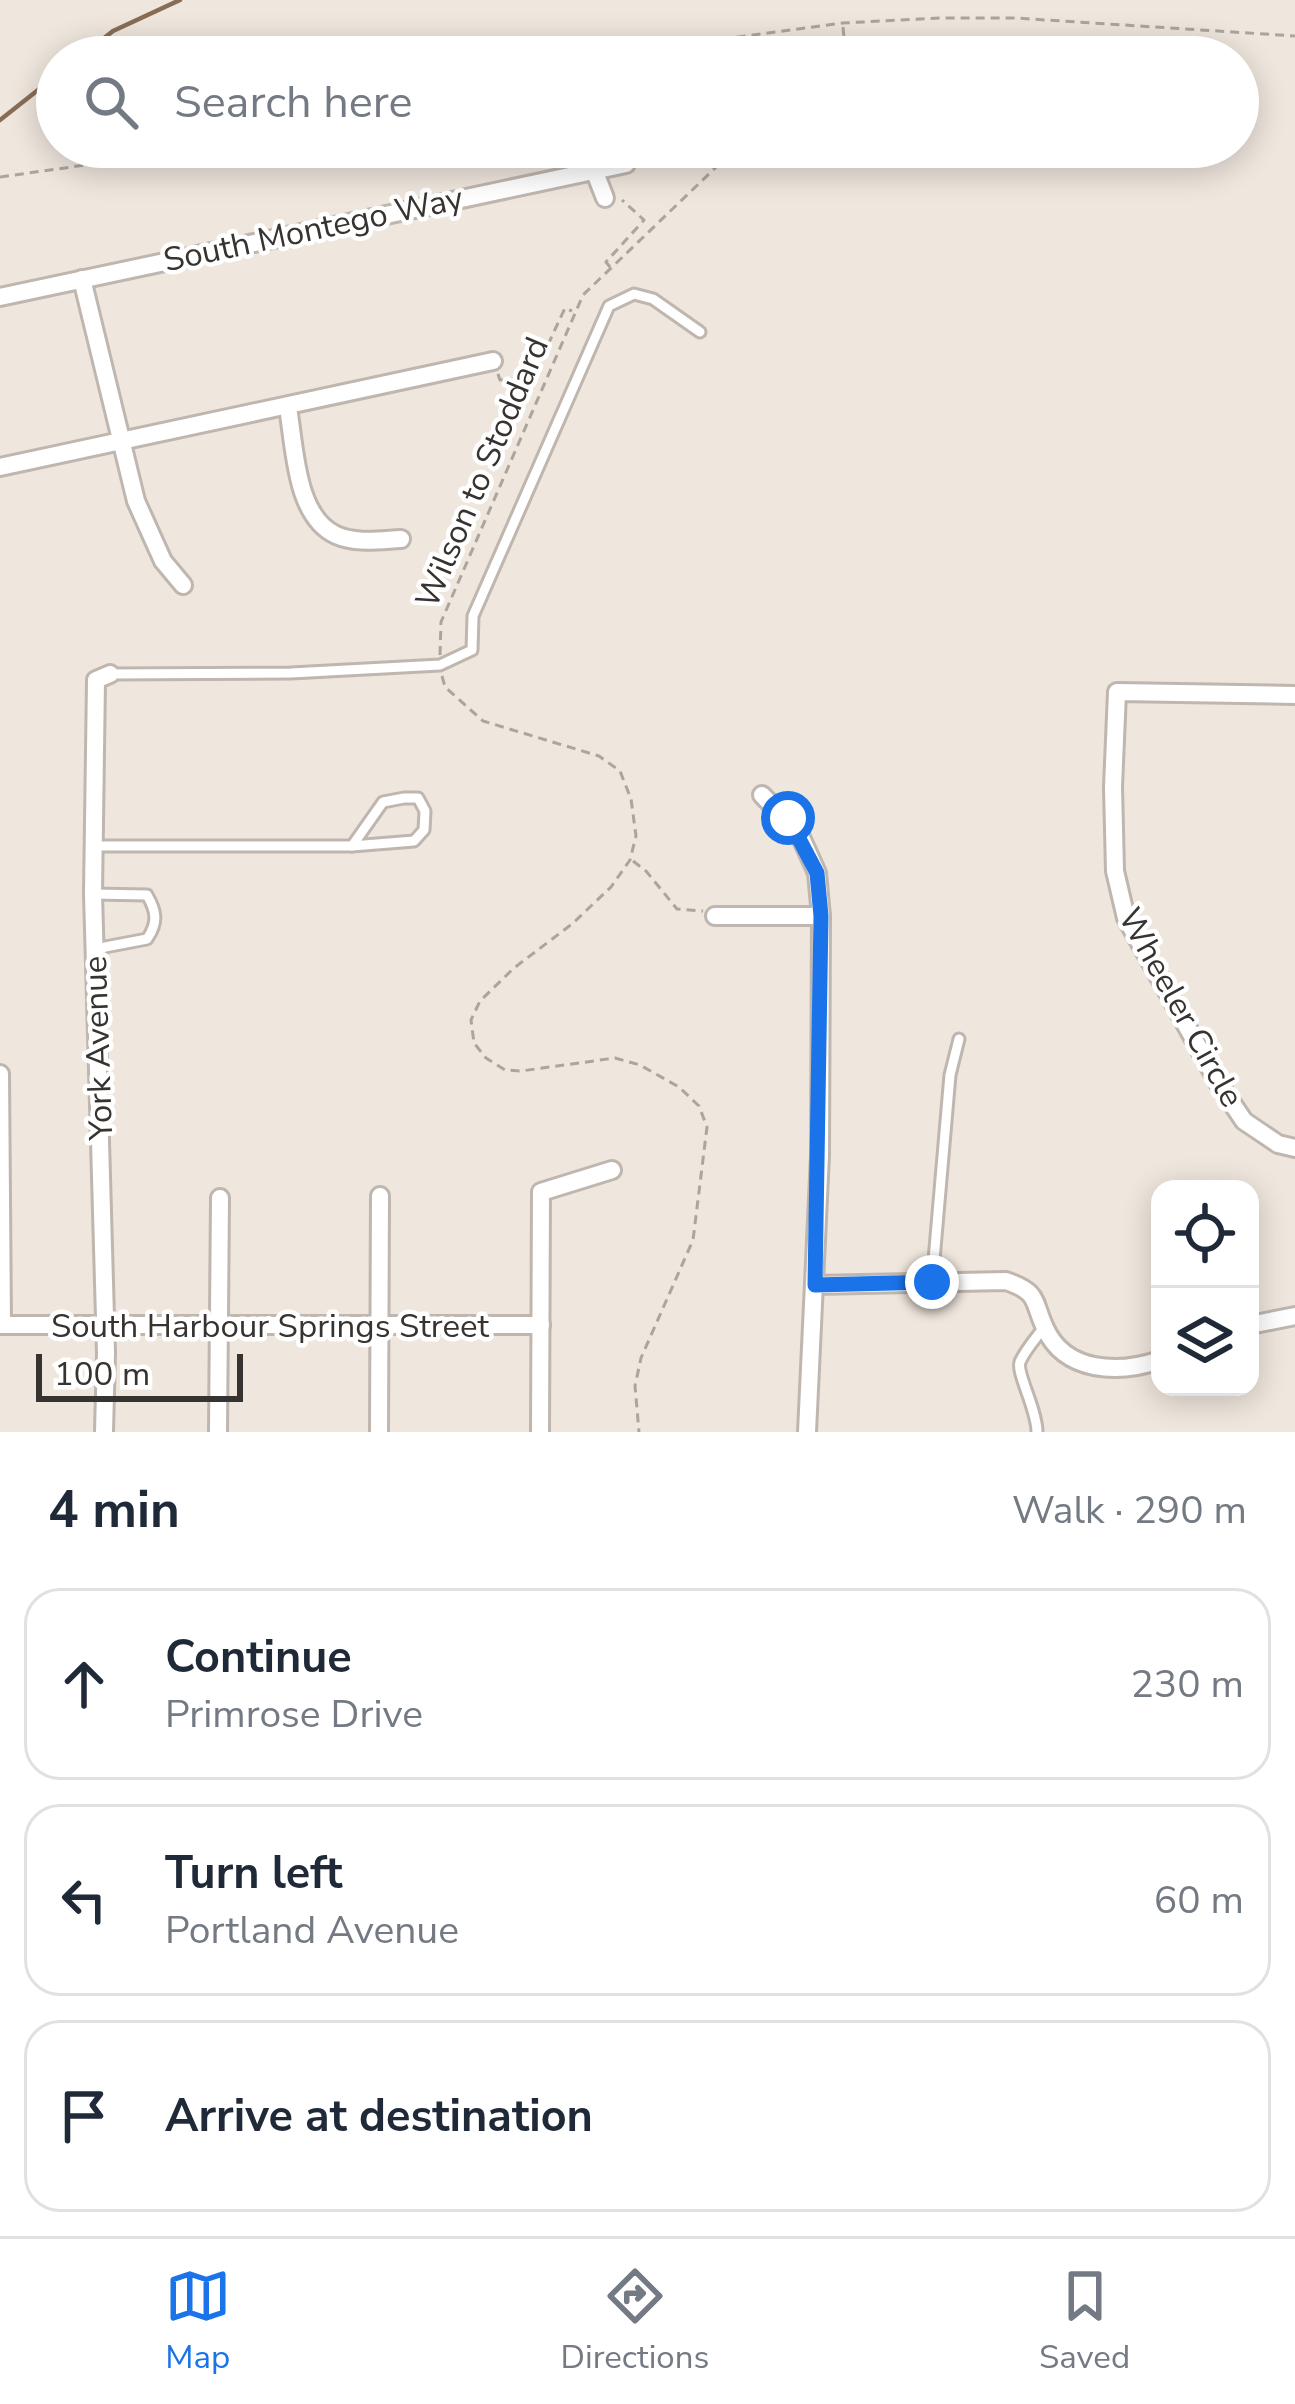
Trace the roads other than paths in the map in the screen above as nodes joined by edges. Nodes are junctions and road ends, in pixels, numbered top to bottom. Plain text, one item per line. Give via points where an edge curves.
1 (605, 168) edge
2 (594, 170) junction
3 (604, 198) road end
4 (82, 279) junction
5 (0, 297) edge
6 (700, 332) dead end
7 (494, 361) road end
8 (288, 408) junction
9 (122, 443) junction
10 (0, 467) edge
11 (401, 539) dead end
12 (183, 585) dead end
13 (110, 674) joint
14 (1295, 695) edge
15 (762, 795) dead end
16 (94, 846) junction
17 (352, 846) junction
18 (93, 894) junction
19 (716, 916) road end
20 (821, 916) junction
21 (94, 953) junction
22 (959, 1040) dead end
23 (0, 1074) edge
24 (1295, 1148) edge
25 (612, 1169) dead end
26 (380, 1196) dead end
27 (220, 1198) dead end
28 (932, 1282) junction
29 (815, 1285) junction
30 (1295, 1316) edge
31 (1259, 1323) edge
32 (541, 1324) junction
33 (1, 1325) edge
34 (105, 1325) junction
35 (220, 1325) junction
36 (380, 1325) junction
37 (1044, 1327) junction
38 (1151, 1363) edge
39 (104, 1432) edge
40 (218, 1432) edge
41 (379, 1432) edge
42 (540, 1432) edge
43 (807, 1432) edge
44 (1037, 1432) edge

1 - 2 street, South Montego Way
2 - 3 street
2 - 4 street, South Montego Way
4 - 5 street, South Montego Way
4 - 9 street
6 - 13 lane via 652,299 634,294 609,306 473,616 472,650 440,665
7 - 8 street
8 - 9 street
8 - 11 street via 310,511 338,536
9 - 10 street
9 - 12 street via 147,530
13 - 16 street, York Avenue via 96,680
14 - 24 street, Wheeler Circle via 1117,692 1113,787 1115,871 1126,918 1244,1121
15 - 20 street via 799,833 817,873
16 - 17 lane
16 - 18 street, York Avenue
17 - 17 lane via 383,802 418,798 424,830 414,842
18 - 21 street, York Avenue
18 - 21 lane via 146,895 156,927 147,939
19 - 20 street
20 - 29 street
21 - 34 street, York Avenue
22 - 28 lane
23 - 33 street
25 - 32 street via 541,1192
26 - 36 street
27 - 35 street
28 - 29 street
28 - 37 street via 1028,1288
29 - 43 street
30 - 31 street
32 - 36 street, South Harbour Springs Street
32 - 42 street
33 - 34 street, South Harbour Springs Street
34 - 35 street, South Harbour Springs Street
34 - 39 street, York Avenue
35 - 36 street, South Harbour Springs Street
35 - 40 street
36 - 41 street
37 - 38 street via 1077,1363
37 - 44 lane via 1018,1371

